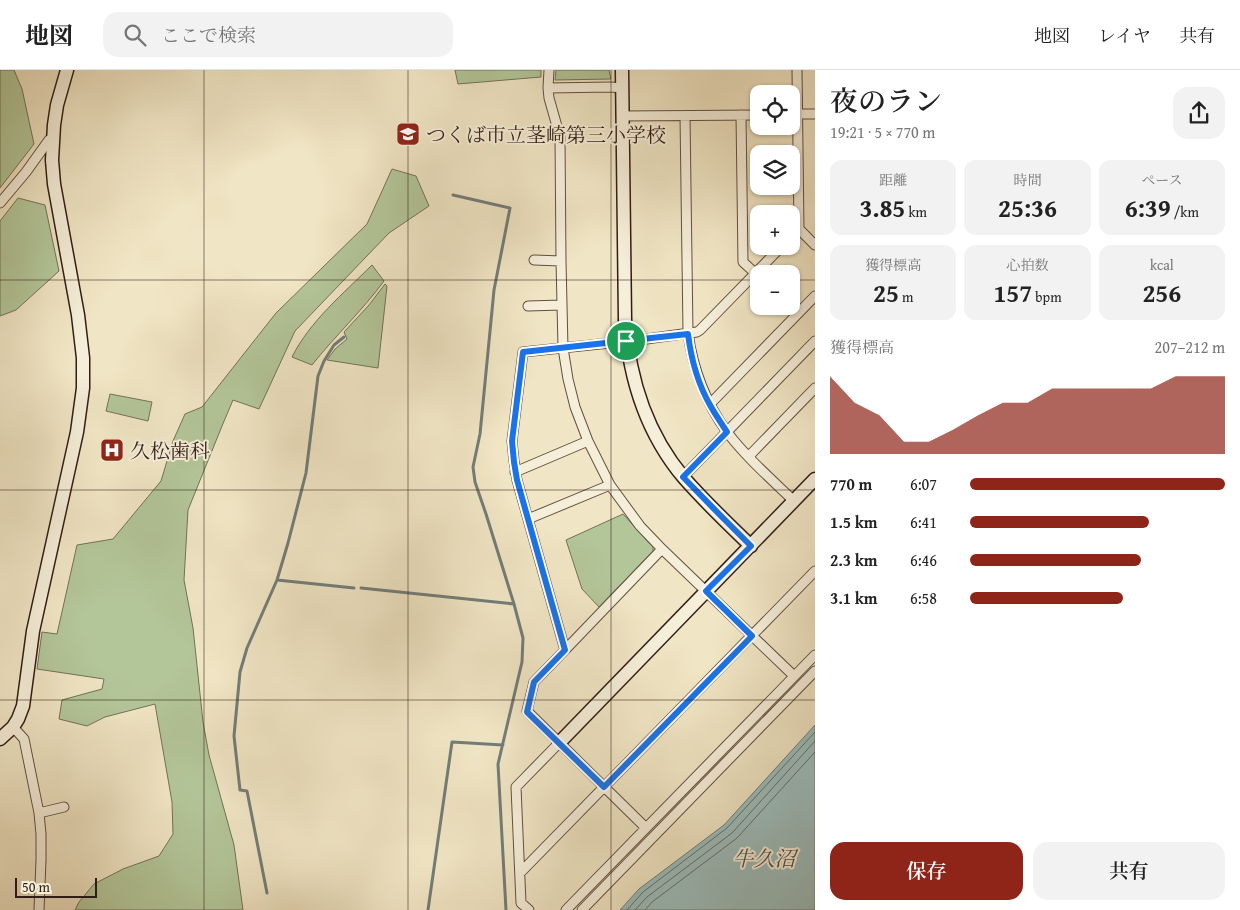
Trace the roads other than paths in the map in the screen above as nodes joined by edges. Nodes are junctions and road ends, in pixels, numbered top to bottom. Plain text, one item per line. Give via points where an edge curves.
1 (67, 70) edge
2 (549, 70) edge
3 (622, 70) edge
4 (797, 70) edge
5 (796, 85) edge
6 (548, 88) junction
7 (622, 88) junction
8 (800, 114) edge
9 (815, 114) edge
10 (741, 115) junction
11 (750, 115) edge
12 (622, 116) junction
13 (685, 116) junction
14 (795, 135) edge
15 (49, 140) dead end
16 (0, 203) edge
17 (798, 205) edge
18 (800, 230) edge
19 (815, 245) edge
20 (773, 255) edge
21 (534, 260) dead end
22 (561, 261) junction
23 (763, 265) edge
24 (750, 268) edge
25 (750, 278) edge
26 (815, 296) edge
27 (562, 305) junction
28 (528, 306) dead end
29 (688, 334) junction
30 (626, 341) junction
31 (815, 341) edge
32 (563, 348) junction
33 (815, 388) edge
34 (710, 404) junction
35 (727, 432) junction
36 (588, 441) junction
37 (749, 456) junction
38 (515, 472) junction
39 (683, 477) junction
40 (815, 479) edge
41 (610, 484) junction
42 (794, 501) junction
43 (528, 519) junction
44 (751, 546) junction
45 (662, 549) junction
46 (815, 571) edge
47 (706, 591) junction
48 (752, 636) junction
49 (565, 650) junction
50 (815, 655) edge
51 (815, 671) edge
52 (794, 676) junction
53 (13, 727) junction
54 (0, 739) edge
55 (559, 743) junction
56 (604, 787) junction
57 (64, 807) dead end
58 (39, 813) junction
59 (646, 828) junction
60 (520, 873) junction
61 (38, 910) edge
62 (529, 910) edge
63 (566, 910) edge
64 (582, 910) edge

1 - 53 street via 56,105 52,160 78,315 83,388 74,448 33,631 23,706
2 - 6 street
3 - 7 street
4 - 5 street
6 - 7 street
6 - 22 street via 560,137
7 - 12 street
8 - 9 street
10 - 11 street
10 - 13 street
10 - 24 street via 743,262
12 - 13 street
12 - 30 street
13 - 29 street
14 - 17 street
15 - 16 street
18 - 19 street
20 - 23 street
21 - 22 street
22 - 27 street
25 - 29 street via 700,330
26 - 34 street
27 - 28 street
27 - 32 street
29 - 30 street
29 - 34 street via 693,361
30 - 32 street
30 - 39 street via 642,406 663,448
31 - 35 street
32 - 36 street via 570,388
32 - 38 street via 523,352 512,441
33 - 37 street
34 - 35 street
35 - 37 street
35 - 39 street
36 - 38 street
36 - 41 street
37 - 42 street
38 - 43 street
39 - 44 street
40 - 42 street
41 - 43 street
41 - 45 street via 640,526
42 - 44 street
43 - 49 street
44 - 47 street
45 - 47 street
45 - 49 street
46 - 48 street
47 - 48 street
47 - 55 street
48 - 52 street
48 - 56 street
49 - 55 street via 534,682 527,712
50 - 52 street
51 - 64 street
52 - 59 street
53 - 54 street
53 - 58 street via 24,739
55 - 56 street
55 - 60 street via 516,787
56 - 59 street
56 - 60 street
57 - 58 street
58 - 61 street via 42,860
59 - 63 street
60 - 62 street via 522,903

